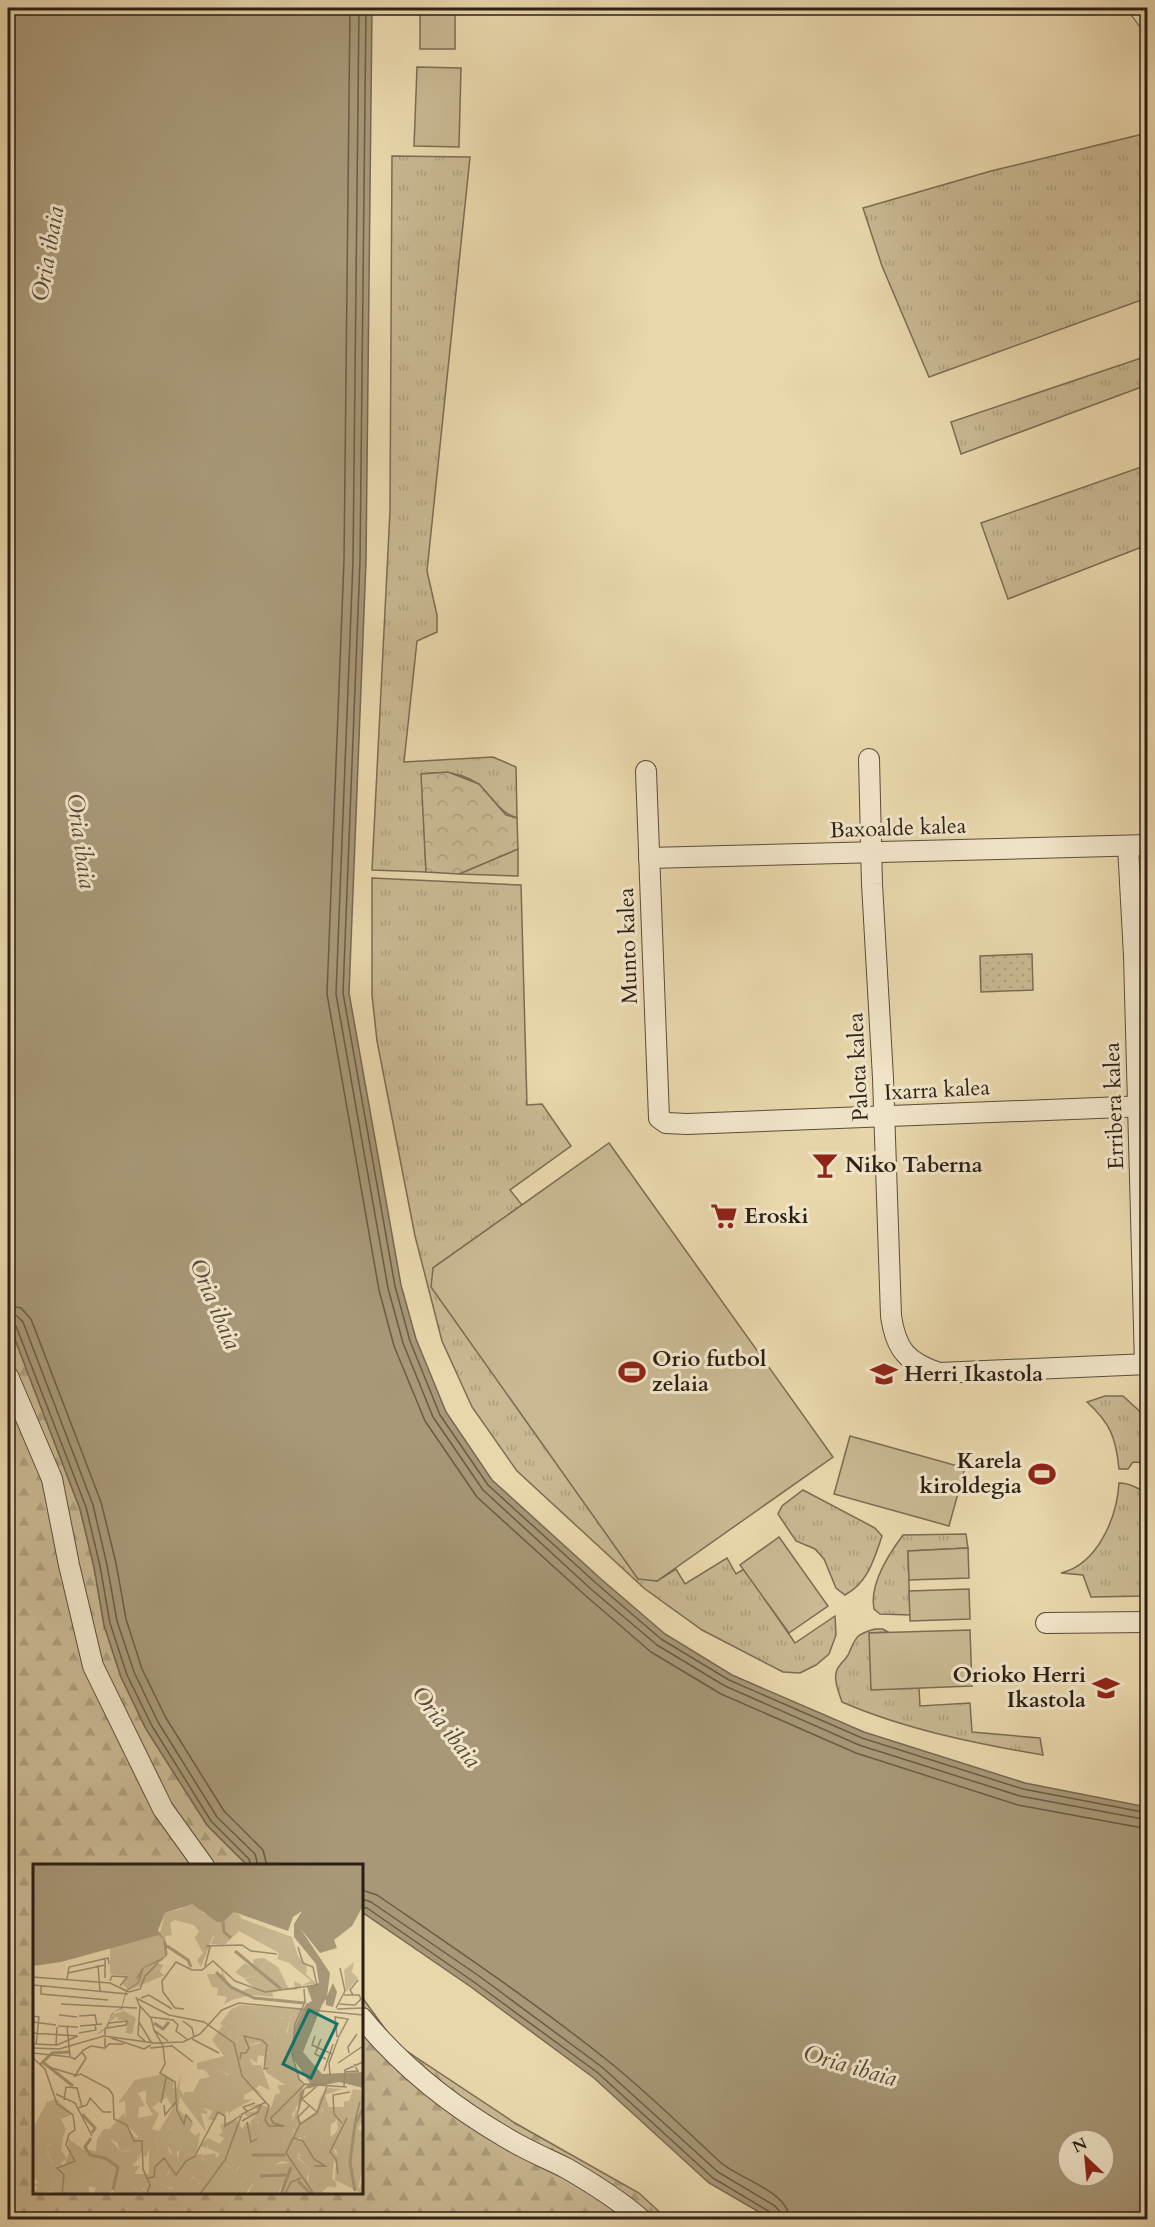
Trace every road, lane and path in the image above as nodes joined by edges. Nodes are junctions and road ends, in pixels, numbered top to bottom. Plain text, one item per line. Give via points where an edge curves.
1 (1139, 8) edge
2 (1148, 20) edge
3 (869, 759) dead end
4 (646, 771) dead end
5 (1138, 846) edge
6 (871, 854) junction
7 (649, 858) junction
8 (1142, 1106) edge
9 (884, 1117) junction
10 (659, 1118) joint
11 (1146, 1364) edge
12 (8, 1376) edge
13 (1148, 1622) edge
14 (1046, 1623) dead end
15 (203, 1864) edge
16 (363, 2019) edge
17 (642, 2220) edge

1 - 2 street
3 - 6 street, Palota kalea
4 - 7 street, Munto kalea
5 - 6 street, Baxoalde kalea
5 - 8 street, Erribera kalea
6 - 7 street, Baxoalde kalea
6 - 9 street, Palota kalea
7 - 10 street, Munto kalea
8 - 9 street, Ixarra kalea
8 - 11 street, Erribera kalea
9 - 10 street, Ixarra kalea via 687,1124 666,1123
9 - 11 street, Palota kalea via 891,1316 898,1344 917,1366 939,1373
12 - 15 street via 52,1479 93,1666 163,1809
13 - 14 street
16 - 17 street via 384,2046 444,2099 506,2138 567,2169

